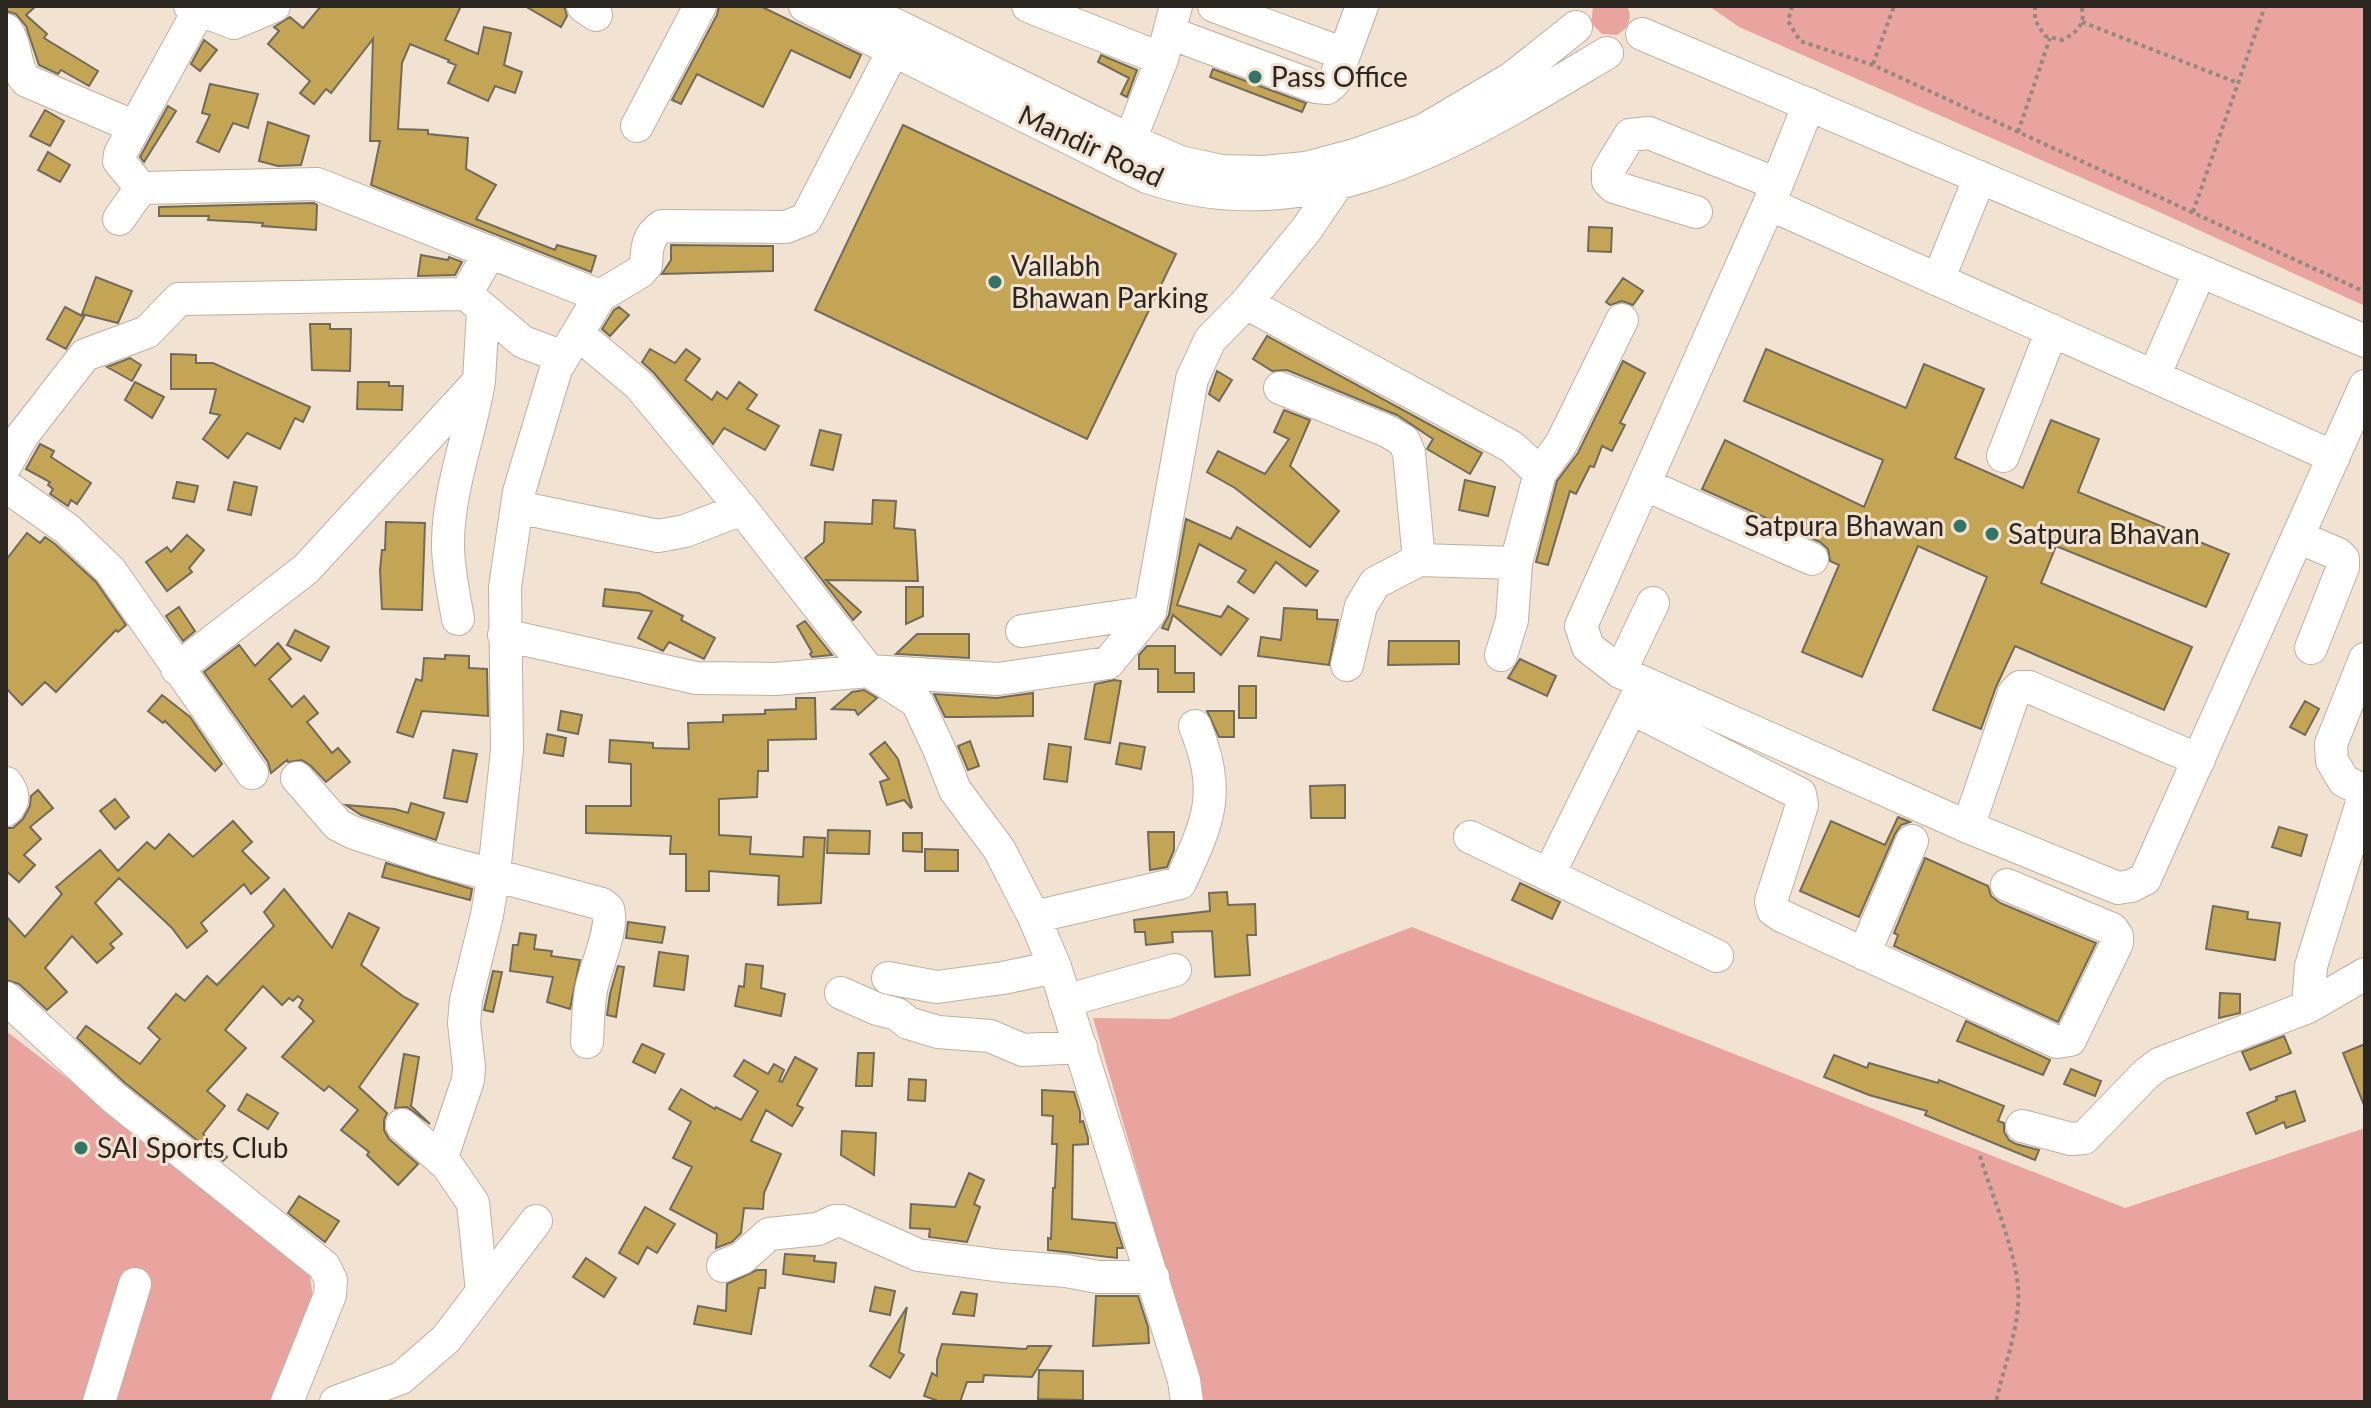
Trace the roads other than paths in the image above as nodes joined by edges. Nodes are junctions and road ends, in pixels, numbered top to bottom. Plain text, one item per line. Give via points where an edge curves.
1 (274, 6) edge
2 (700, 6) edge
3 (805, 6) edge
4 (857, 6) edge
5 (1028, 6) edge
6 (1214, 6) edge
7 (1362, 6) edge
8 (194, 8) edge
9 (1576, 16) edge
10 (1644, 20) edge
11 (6, 30) edge
12 (1169, 33) edge
13 (894, 49) junction
14 (1607, 53) junction
15 (1344, 54) junction
16 (1809, 104) junction
17 (637, 126) dead end
18 (135, 127) junction
19 (1130, 140) junction
20 (1980, 177) junction
21 (1338, 183) junction
22 (141, 188) junction
23 (1773, 194) junction
24 (1696, 212) dead end
25 (119, 219) dead end
26 (490, 252) junction
27 (2200, 271) junction
28 (1938, 280) junction
29 (600, 296) junction
30 (475, 302) junction
31 (1246, 303) junction
32 (1622, 320) dead end
33 (2052, 330) junction
34 (2365, 341) edge
35 (571, 346) junction
36 (2154, 376) junction
37 (479, 381) junction
38 (2365, 386) edge
39 (1280, 388) dead end
40 (14, 430) edge
41 (2003, 456) dead end
42 (2334, 457) junction
43 (6, 465) edge
44 (1540, 473) junction
45 (1646, 485) junction
46 (6, 486) edge
47 (517, 507) junction
48 (742, 509) junction
49 (2298, 537) junction
50 (1812, 559) dead end
51 (1419, 560) junction
52 (1516, 563) junction
53 (1653, 603) dead end
54 (1150, 612) junction
55 (458, 619) dead end
56 (1022, 631) dead end
57 (504, 635) junction
58 (2311, 648) dead end
59 (1501, 655) dead end
60 (2365, 659) edge
61 (1347, 665) dead end
62 (177, 669) junction
63 (869, 671) junction
64 (1631, 688) junction
65 (1195, 726) dead end
66 (2199, 760) junction
67 (252, 773) dead end
68 (297, 778) dead end
69 (6, 783) edge
70 (2365, 792) edge
71 (6, 810) edge
72 (1968, 827) junction
73 (1470, 837) dead end
74 (1912, 841) dead end
75 (494, 873) junction
76 (1549, 874) junction
77 (2007, 885) dead end
78 (1034, 917) junction
79 (1864, 954) junction
80 (1717, 956) dead end
81 (1055, 967) junction
82 (1175, 970) dead end
83 (2365, 974) edge
84 (888, 978) dead end
85 (841, 993) dead end
86 (6, 998) edge
87 (1065, 1001) junction
88 (2308, 1007) junction
89 (587, 1042) dead end
90 (1081, 1047) junction
91 (402, 1125) dead end
92 (2022, 1126) dead end
93 (441, 1160) junction
94 (536, 1221) dead end
95 (723, 1266) dead end
96 (1153, 1277) junction
97 (135, 1284) dead end
98 (482, 1292) junction
99 (292, 1401) edge
100 (99, 1402) edge
101 (336, 1402) edge
102 (1187, 1402) edge

1 - 8 street via 234,23
2 - 17 street
3 - 13 street, Mandir Road
4 - 19 street, Mandir Road
5 - 12 street
6 - 15 street
7 - 15 street
8 - 18 street
9 - 14 street via 1582,39
9 - 19 street, Mandir Road via 1512,78 1446,120 1355,155 1264,172 1201,168
10 - 14 street, Mandir Road via 1633,45
10 - 16 street
11 - 18 street via 13,39 20,75 27,81
12 - 15 street via 1316,87 1334,82
12 - 19 street
13 - 21 street, Mandir Road via 1125,167 1169,184 1268,194
13 - 29 street via 806,219 786,227 662,226 647,242 646,265 640,272
14 - 21 street, Mandir Road via 1462,138
16 - 20 street
16 - 23 street
18 - 22 street via 119,161
20 - 27 street
20 - 28 street
21 - 31 street
22 - 25 street
22 - 26 street via 317,184
23 - 24 street via 1649,133 1630,135 1608,171 1608,181
23 - 28 street
23 - 45 street
26 - 29 street
26 - 30 street
27 - 34 street
27 - 36 street
28 - 33 street
29 - 35 street
30 - 35 street via 523,342
30 - 37 street
30 - 40 street via 179,299 147,332 85,355
31 - 44 street via 1512,447
31 - 54 street via 1210,340 1192,379
32 - 44 street via 1561,444
33 - 36 street
33 - 41 street
35 - 47 street via 551,385
35 - 48 street via 639,385
36 - 42 street
37 - 55 street via 449,524 447,547
37 - 62 street via 306,569
38 - 42 street
39 - 51 street via 1404,441
40 - 43 street
42 - 49 street
44 - 52 street
45 - 50 street
45 - 64 street via 1581,626 1588,647
46 - 62 street via 67,529 110,570
47 - 48 street via 658,536
47 - 57 street
48 - 63 street
49 - 58 street via 2343,559
49 - 66 street
51 - 52 street
51 - 61 street via 1375,583 1361,606
52 - 59 street via 1512,620
53 - 64 street
54 - 56 street
54 - 63 street via 1108,663 998,679
57 - 63 street via 696,678 775,679
57 - 75 street via 507,750
60 - 70 street via 2331,744 2332,761 2344,781
62 - 67 street
63 - 78 street via 917,702 955,790 999,849
64 - 72 street
64 - 76 street
64 - 79 street via 1800,794 1802,805 1771,901 1773,910
65 - 78 street via 1207,757 1211,801 1204,832 1180,883
66 - 72 street via 2145,879 2131,886 2118,888
66 - 72 street via 2020,687
68 - 75 street via 346,829
69 - 71 street via 13,797
70 - 88 street via 2311,966
73 - 76 street
74 - 79 street
75 - 89 street via 608,909 609,929 591,990
75 - 93 street via 466,1000 468,1080
76 - 80 street
77 - 79 street via 2112,929 2117,936 2070,1040 2057,1042
78 - 81 street
81 - 84 street via 937,987
81 - 87 street
82 - 87 street
83 - 88 street
85 - 90 street via 938,1032 990,1036 1030,1051
86 - 99 street via 113,1097 324,1266 331,1280 330,1295
87 - 90 street
88 - 92 street via 2159,1064 2084,1138
90 - 96 street
91 - 93 street
93 - 98 street via 473,1203
94 - 98 street
95 - 96 street via 742,1258 769,1234 842,1221 918,1255 1098,1277
96 - 102 street
97 - 100 street
98 - 101 street via 446,1339 401,1378

